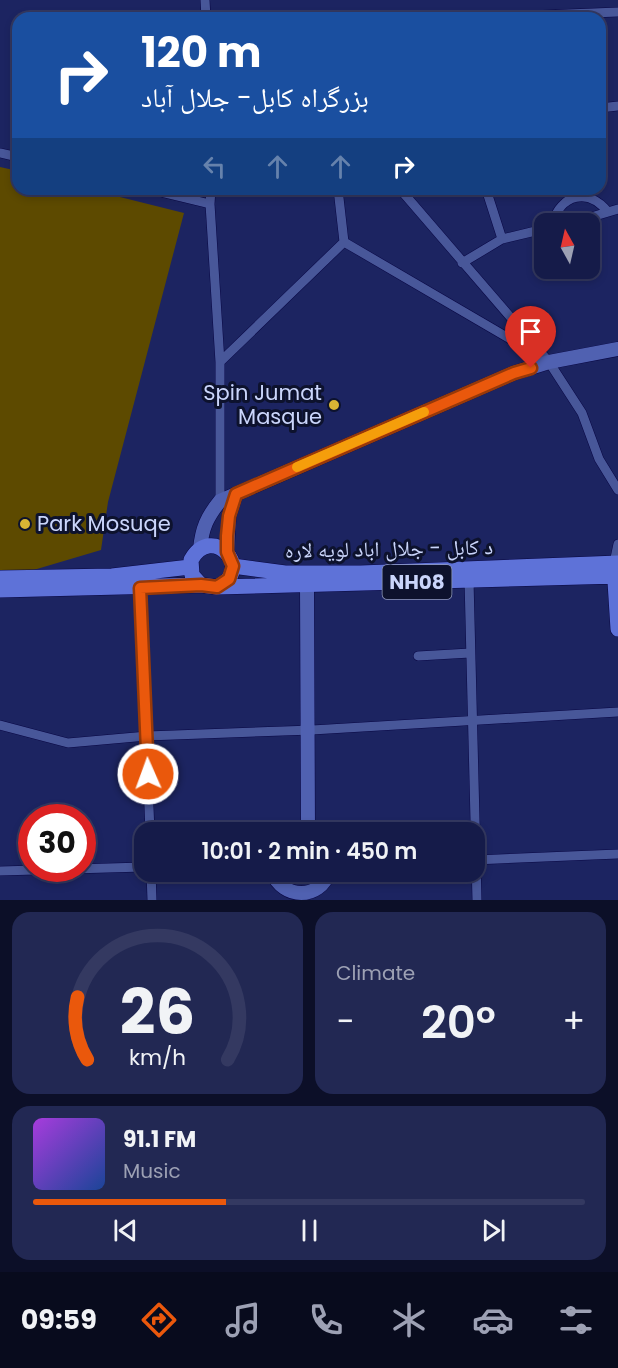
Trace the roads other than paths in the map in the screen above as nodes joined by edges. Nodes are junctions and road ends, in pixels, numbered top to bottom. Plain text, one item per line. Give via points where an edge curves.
1 (173, 195) edge
2 (211, 195) edge
3 (339, 195) edge
4 (405, 195) edge
5 (488, 195) edge
6 (210, 204) junction
7 (613, 210) edge
8 (557, 213) edge
9 (534, 231) edge
10 (502, 239) junction
11 (344, 242) junction
12 (462, 263) junction
13 (618, 349) edge
14 (220, 362) junction
15 (549, 362) junction
16 (618, 490) edge
17 (236, 494) junction
18 (220, 501) junction
19 (618, 544) edge
20 (201, 549) junction
21 (230, 559) junction
22 (190, 567) junction
23 (616, 570) edge
24 (0, 578) edge
25 (469, 580) junction
26 (307, 585) junction
27 (209, 586) junction
28 (140, 588) junction
29 (0, 590) edge
30 (618, 629) edge
31 (470, 653) junction
32 (418, 657) dead end
33 (618, 712) edge
34 (472, 722) junction
35 (0, 725) edge
36 (308, 730) junction
37 (147, 736) junction
38 (150, 822) edge
39 (308, 822) edge
40 (474, 822) edge
41 (618, 854) edge
42 (485, 860) edge
43 (134, 867) edge
44 (0, 871) edge
45 (151, 882) edge
46 (277, 882) edge
47 (325, 882) edge
48 (476, 882) edge
49 (304, 897) edge
50 (152, 900) edge
51 (477, 900) edge

1 - 6 street
2 - 6 street
3 - 11 street
4 - 12 street
5 - 10 street
6 - 14 street
7 - 8 street via 593,198 572,198 561,204
9 - 10 street
10 - 12 street
11 - 14 street
11 - 15 street
12 - 15 street
13 - 15 main road
14 - 18 street
15 - 16 street via 582,413 599,459
15 - 17 main road via 514,373
17 - 18 main road
17 - 21 main road via 229,516
18 - 20 main road via 207,516
19 - 23 street
20 - 21 highway via 215,546
20 - 22 highway via 195,553
21 - 23 highway, د کابل - جلال اباد لویه لاره / NH08 via 250,570 285,573
21 - 27 highway via 229,579
22 - 24 highway via 112,576
22 - 27 highway via 192,575
23 - 25 highway, NH08
23 - 30 highway
25 - 26 highway, NH08
25 - 31 street
26 - 27 highway, NH08
26 - 36 main road
27 - 28 highway, NH08
28 - 29 highway, NH08
28 - 37 street
31 - 32 street
31 - 34 street
33 - 34 street
34 - 36 street
34 - 40 street
35 - 37 street via 68,742
36 - 37 street
36 - 39 main road
37 - 38 street
41 - 42 street
43 - 44 street
45 - 50 street
46 - 49 main road
47 - 49 main road
48 - 51 street

